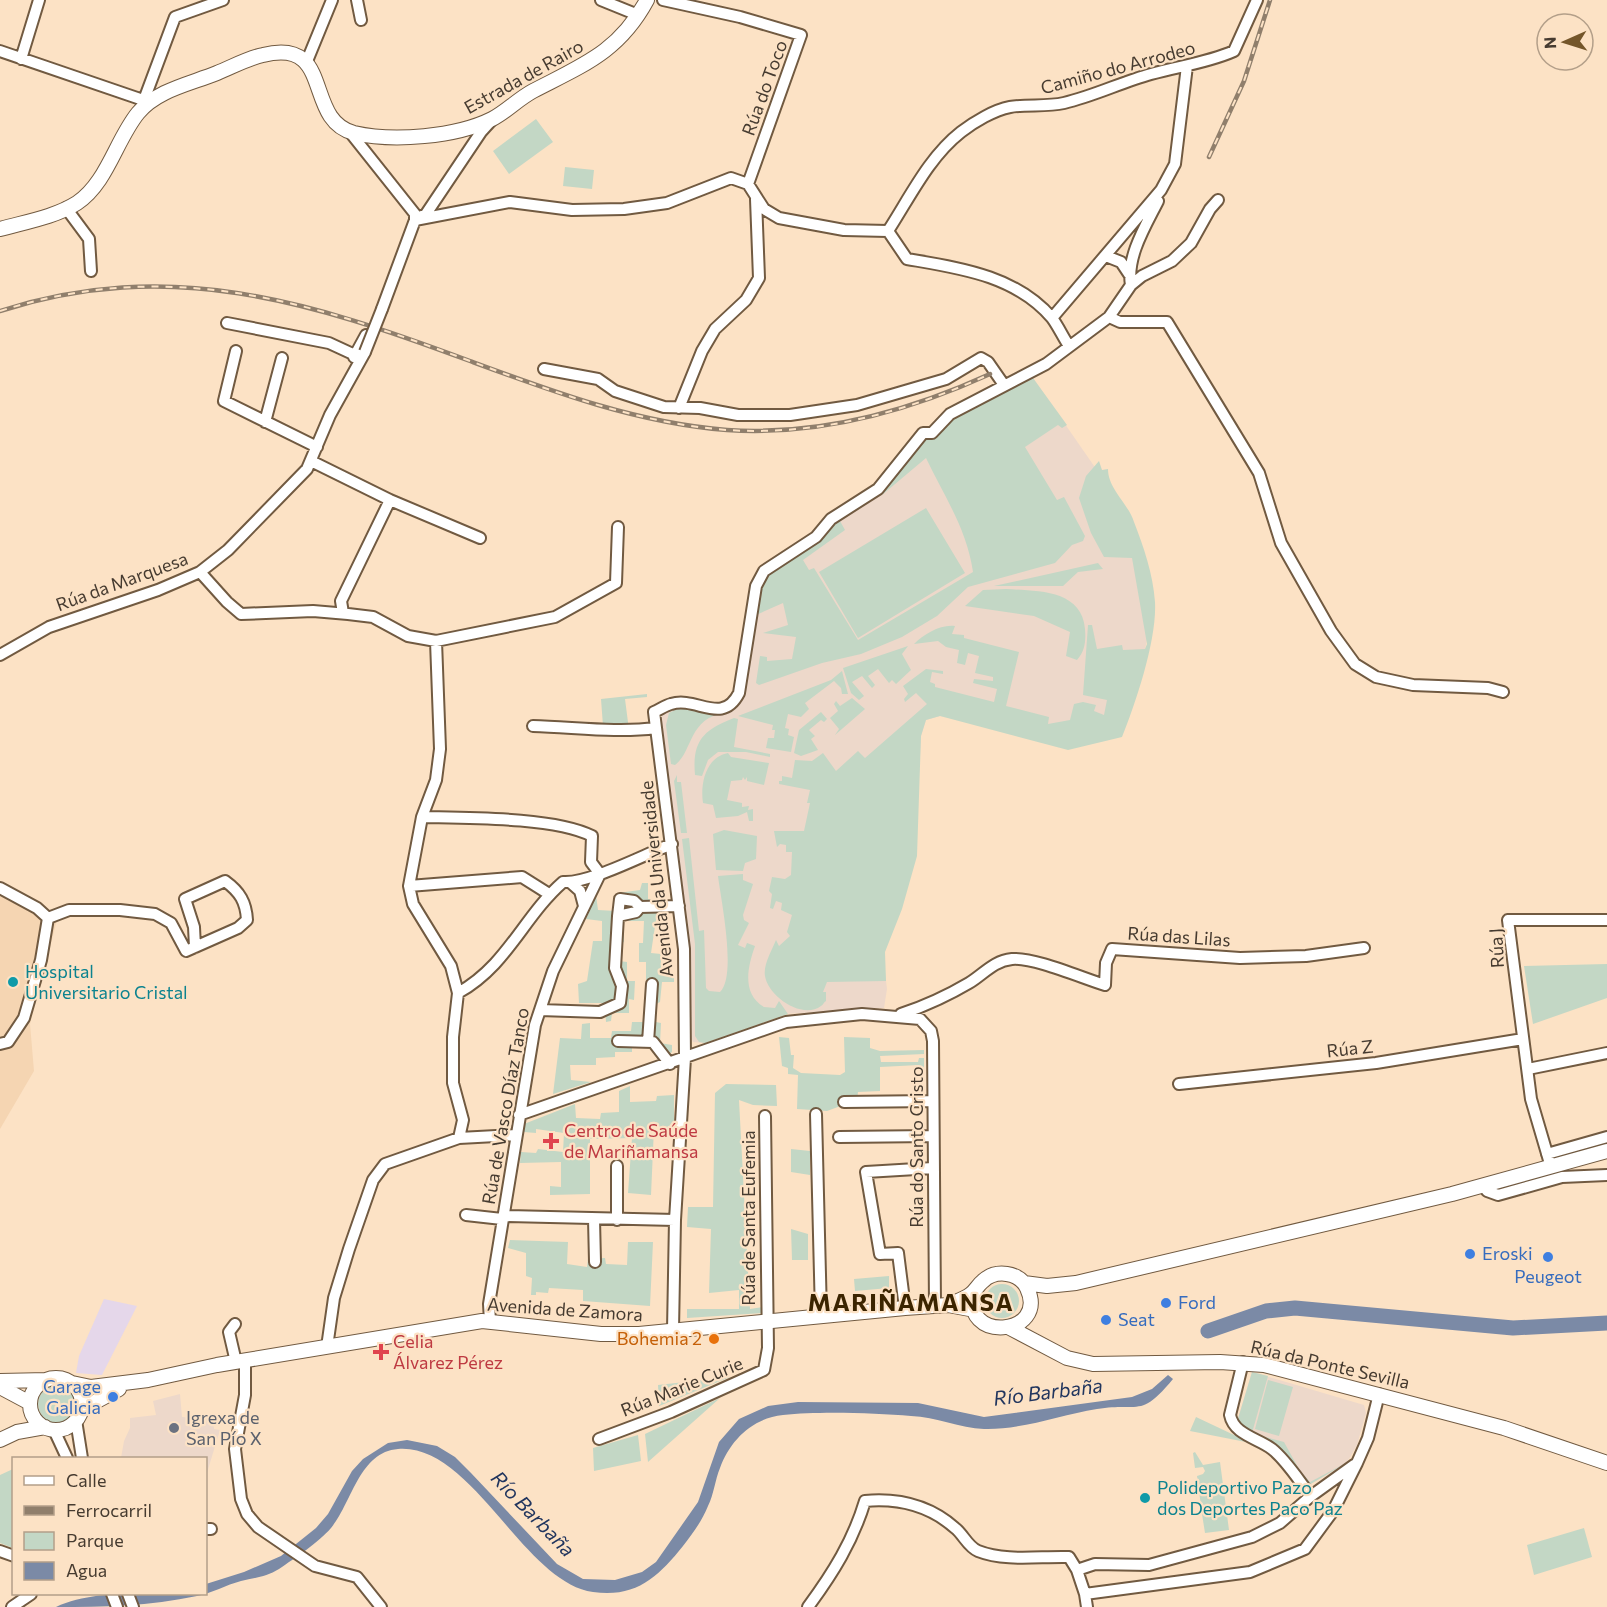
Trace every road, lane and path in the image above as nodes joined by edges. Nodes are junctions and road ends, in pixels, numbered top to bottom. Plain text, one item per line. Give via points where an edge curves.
1 (39, 0) edge
2 (223, 0) edge
3 (332, 0) edge
4 (357, 0) edge
5 (601, 0) edge
6 (647, 0) edge
7 (663, 0) edge
8 (1257, 0) edge
9 (638, 15) junction
10 (361, 20) dead end
11 (0, 51) edge
12 (21, 58) junction
13 (307, 61) junction
14 (1187, 66) junction
15 (146, 101) junction
16 (495, 118) junction
17 (349, 132) junction
18 (748, 184) junction
19 (1161, 190) junction
20 (756, 199) junction
21 (1218, 200) dead end
22 (66, 208) junction
23 (416, 220) junction
24 (0, 229) edge
25 (888, 231) junction
26 (1106, 256) junction
27 (91, 271) dead end
28 (1130, 280) junction
29 (1109, 317) junction
30 (1052, 318) junction
31 (227, 323) dead end
32 (366, 335) dead end
33 (1069, 346) junction
34 (236, 351) dead end
35 (360, 353) junction
36 (282, 358) dead end
37 (544, 369) dead end
38 (1004, 385) junction
39 (679, 408) junction
40 (265, 422) junction
41 (317, 447) junction
42 (311, 460) junction
43 (390, 500) junction
44 (618, 527) dead end
45 (480, 538) dead end
46 (200, 572) junction
47 (343, 613) junction
48 (436, 641) junction
49 (0, 655) edge
50 (1503, 692) dead end
51 (532, 726) dead end
52 (656, 728) junction
53 (422, 816) junction
54 (672, 844) junction
55 (600, 874) junction
56 (571, 883) junction
57 (409, 886) junction
58 (0, 888) edge
59 (549, 894) junction
60 (584, 906) junction
61 (680, 906) junction
62 (640, 907) junction
63 (618, 916) junction
64 (48, 918) junction
65 (1607, 920) edge
66 (195, 947) junction
67 (1364, 948) dead end
68 (652, 984) dead end
69 (458, 993) junction
70 (540, 1010) junction
71 (896, 1016) junction
72 (1523, 1040) junction
73 (618, 1041) dead end
74 (648, 1042) junction
75 (0, 1044) edge
76 (1607, 1053) edge
77 (685, 1058) junction
78 (670, 1064) junction
79 (1528, 1069) junction
80 (1179, 1084) dead end
81 (933, 1101) junction
82 (844, 1102) dead end
83 (816, 1114) dead end
84 (519, 1115) junction
85 (765, 1116) dead end
86 (516, 1135) junction
87 (933, 1136) junction
88 (839, 1137) dead end
89 (1607, 1137) edge
90 (459, 1138) junction
91 (1607, 1151) edge
92 (1549, 1160) junction
93 (617, 1166) dead end
94 (933, 1168) junction
95 (1607, 1175) edge
96 (1483, 1186) junction
97 (466, 1215) dead end
98 (503, 1218) junction
99 (594, 1219) junction
100 (617, 1220) junction
101 (675, 1220) junction
102 (595, 1262) dead end
103 (1024, 1283) junction
104 (1068, 1285) junction
105 (975, 1291) junction
106 (1030, 1303) junction
107 (941, 1305) junction
108 (905, 1308) junction
109 (975, 1310) junction
110 (820, 1315) junction
111 (1024, 1317) junction
112 (766, 1320) junction
113 (490, 1321) junction
114 (235, 1324) dead end
115 (1010, 1328) junction
116 (674, 1330) junction
117 (1041, 1342) junction
118 (327, 1347) junction
119 (240, 1362) junction
120 (1244, 1362) junction
121 (47, 1380) junction
122 (148, 1380) junction
123 (0, 1381) edge
124 (72, 1383) junction
125 (0, 1386) edge
126 (1379, 1394) junction
127 (31, 1408) junction
128 (79, 1415) junction
129 (49, 1428) junction
130 (17, 1432) junction
131 (599, 1439) dead end
132 (0, 1440) edge
133 (66, 1457) edge
134 (82, 1457) edge
135 (1357, 1463) junction
136 (1607, 1463) edge
137 (1311, 1496) junction
138 (1077, 1570) junction
139 (1085, 1594) junction
140 (28, 1595) edge
141 (12, 1607) edge
142 (381, 1607) edge
143 (808, 1607) edge
144 (1087, 1607) edge

1 - 12 street
2 - 15 street via 175,17
3 - 13 street
4 - 10 street
5 - 9 street
6 - 9 street, Estrada de Rairo
7 - 18 street, Rúa do Toco via 801,34
8 - 14 street, Camiño do Arrodeo via 1234,51
9 - 16 street, Estrada de Rairo via 607,51 530,93
11 - 12 street
12 - 15 street
13 - 15 street via 283,51 262,55
13 - 17 street via 328,112
14 - 19 street via 1175,164
14 - 25 street, Camiño do Arrodeo via 1076,100 1010,107 986,117 942,150
15 - 22 street via 98,180 78,203
16 - 17 street, Estrada de Rairo via 453,133 367,136
16 - 23 street via 481,132 426,214
17 - 23 street via 414,210
18 - 20 street
18 - 23 street via 731,178 667,203 624,209 572,210 510,201
19 - 26 street
19 - 28 street via 1141,234
20 - 25 street via 779,218 844,230
20 - 39 street via 759,278 746,300 715,329
21 - 28 street via 1191,243 1173,261
22 - 24 street
22 - 27 street via 89,239
23 - 35 street, Rúa da Marquesa, bridge via 382,309
25 - 30 street via 908,259 1005,281
26 - 28 street via 1120,262
26 - 30 street via 1066,297
28 - 29 street
29 - 33 street
29 - 50 street via 1120,322 1167,322 1173,327 1259,473 1281,543 1354,664 1376,677 1413,685
30 - 33 street
31 - 35 street via 330,343
32 - 35 street, Rúa da Marquesa
33 - 38 street via 1046,364
34 - 40 street via 224,402
35 - 41 street, Rúa da Marquesa
36 - 40 street
37 - 39 street via 598,379 615,391
38 - 39 street via 981,358 946,379 857,405 790,415 738,415
38 - 52 street, Avenida da Universidade via 951,414 932,433 923,433 878,489 831,519 816,537 764,571 756,586 739,693 733,704 721,710 672,703 654,712
40 - 41 street
41 - 42 street, Rúa da Marquesa
42 - 43 street
42 - 46 street, Rúa da Marquesa via 308,470 228,550
43 - 45 street
43 - 47 street via 341,601
44 - 48 street via 615,583 555,618
46 - 47 street via 241,614
46 - 49 street, Rúa da Marquesa via 49,627
47 - 48 street via 374,618 408,636
48 - 53 street via 440,749 436,780
51 - 52 street via 629,731
52 - 54 street, Avenida da Universidade
53 - 55 street via 510,820 580,830 592,836 591,862
53 - 57 street
54 - 55 street
54 - 61 street, Avenida da Universidade
55 - 56 street
55 - 60 street, Rúa de Vasco Díaz Tanco
56 - 59 street via 563,882
56 - 60 street via 580,891
57 - 59 street via 522,877
57 - 69 street via 413,904 451,966
58 - 64 street
59 - 69 street via 502,957 477,982
60 - 70 street, Rúa de Vasco Díaz Tanco via 553,971
61 - 62 street
61 - 77 street, Avenida da Universidade
62 - 63 street via 636,912
62 - 63 street via 634,901 620,899
63 - 70 street via 615,968 622,986 620,1003 600,1012
64 - 66 street via 69,910 155,914 171,923 186,951
64 - 75 street via 24,1018 8,1042
65 - 72 street, Rúa J via 1508,920
66 - 66 street via 194,927 184,899 225,881 238,890 247,920
67 - 71 street, Rúa das Lilas via 1306,956 1240,958 1112,950 1106,963 1106,985 1014,958 993,964 970,982
68 - 74 street
69 - 90 street via 453,1083 463,1120
70 - 84 street, Rúa de Vasco Díaz Tanco
71 - 77 street via 842,1015 786,1022
71 - 81 street, Rúa do Santo Cristo via 920,1018 931,1031
72 - 79 street, Rúa J
72 - 80 street, Rúa Z via 1376,1063
73 - 74 street
74 - 78 street via 653,1042
76 - 79 street
77 - 78 street
77 - 101 street, Avenida da Universidade
78 - 84 street
79 - 92 street, Rúa J via 1531,1099
81 - 82 street
81 - 87 street, Rúa do Santo Cristo
83 - 110 street
84 - 86 street, Rúa de Vasco Díaz Tanco
85 - 112 street, Rúa de Santa Eufemia
86 - 90 street
86 - 98 street, Rúa de Vasco Díaz Tanco
87 - 88 street
87 - 94 street, Rúa do Santo Cristo
89 - 92 street
90 - 118 street via 385,1164 373,1179 334,1298
91 - 92 street
92 - 96 street
93 - 100 street
94 - 107 street, Rúa do Santo Cristo
94 - 108 street via 866,1172 880,1254 898,1253
95 - 96 street via 1562,1177 1498,1195
96 - 104 street
97 - 98 street, Rúa de Vasco Díaz Tanco
98 - 99 street
98 - 113 street, Rúa de Vasco Díaz Tanco via 489,1304
99 - 100 street
99 - 102 street
100 - 101 street
101 - 116 street, Avenida da Universidade
103 - 104 street
103 - 105 street, Avenida de Zamora via 1010,1274 996,1274 986,1278
103 - 106 street
104 - 106 street
105 - 107 street, Avenida de Zamora
105 - 109 street
106 - 111 street
107 - 108 street, Avenida de Zamora
107 - 109 street, Avenida de Zamora
108 - 110 street, Avenida de Zamora
109 - 115 street, Avenida de Zamora via 987,1325
110 - 112 street, Avenida de Zamora
111 - 115 street
111 - 117 street, Rúa da Ponte Sevilla
112 - 116 street, Avenida de Zamora
112 - 131 street, Rúa Marie Curie via 767,1361 761,1372
113 - 116 street, Avenida de Zamora via 618,1335
113 - 118 street, Avenida de Zamora
114 - 119 street via 229,1332
115 - 117 street, Rúa da Ponte Sevilla
117 - 120 street, Rúa da Ponte Sevilla via 1067,1358 1093,1364
118 - 119 street, Avenida de Zamora
119 - 122 street, Avenida de Zamora
119 - 142 street via 244,1402 235,1449 241,1499 251,1521 315,1566 357,1577
120 - 126 street, Rúa da Ponte Sevilla
120 - 137 street via 1231,1421 1243,1433 1272,1449
121 - 123 street
121 - 124 street via 60,1378
121 - 127 street via 36,1387
122 - 124 street, Avenida de Zamora via 92,1387
122 - 128 street, Avenida de Zamora via 107,1394
124 - 128 street via 80,1393
125 - 127 street
126 - 135 street
126 - 136 street, Rúa da Ponte Sevilla via 1504,1428
127 - 129 street
127 - 130 street
128 - 129 street via 64,1428
128 - 134 street
129 - 130 street
129 - 133 street
130 - 132 street
135 - 137 street
135 - 139 street via 1333,1511 1305,1549 1250,1572
137 - 138 street via 1280,1523 1235,1543 1149,1565 1095,1564
138 - 139 street
138 - 143 street via 1069,1557 995,1557 974,1549 956,1528 927,1509 889,1499 865,1501 857,1529 834,1572
139 - 144 street
140 - 141 street

